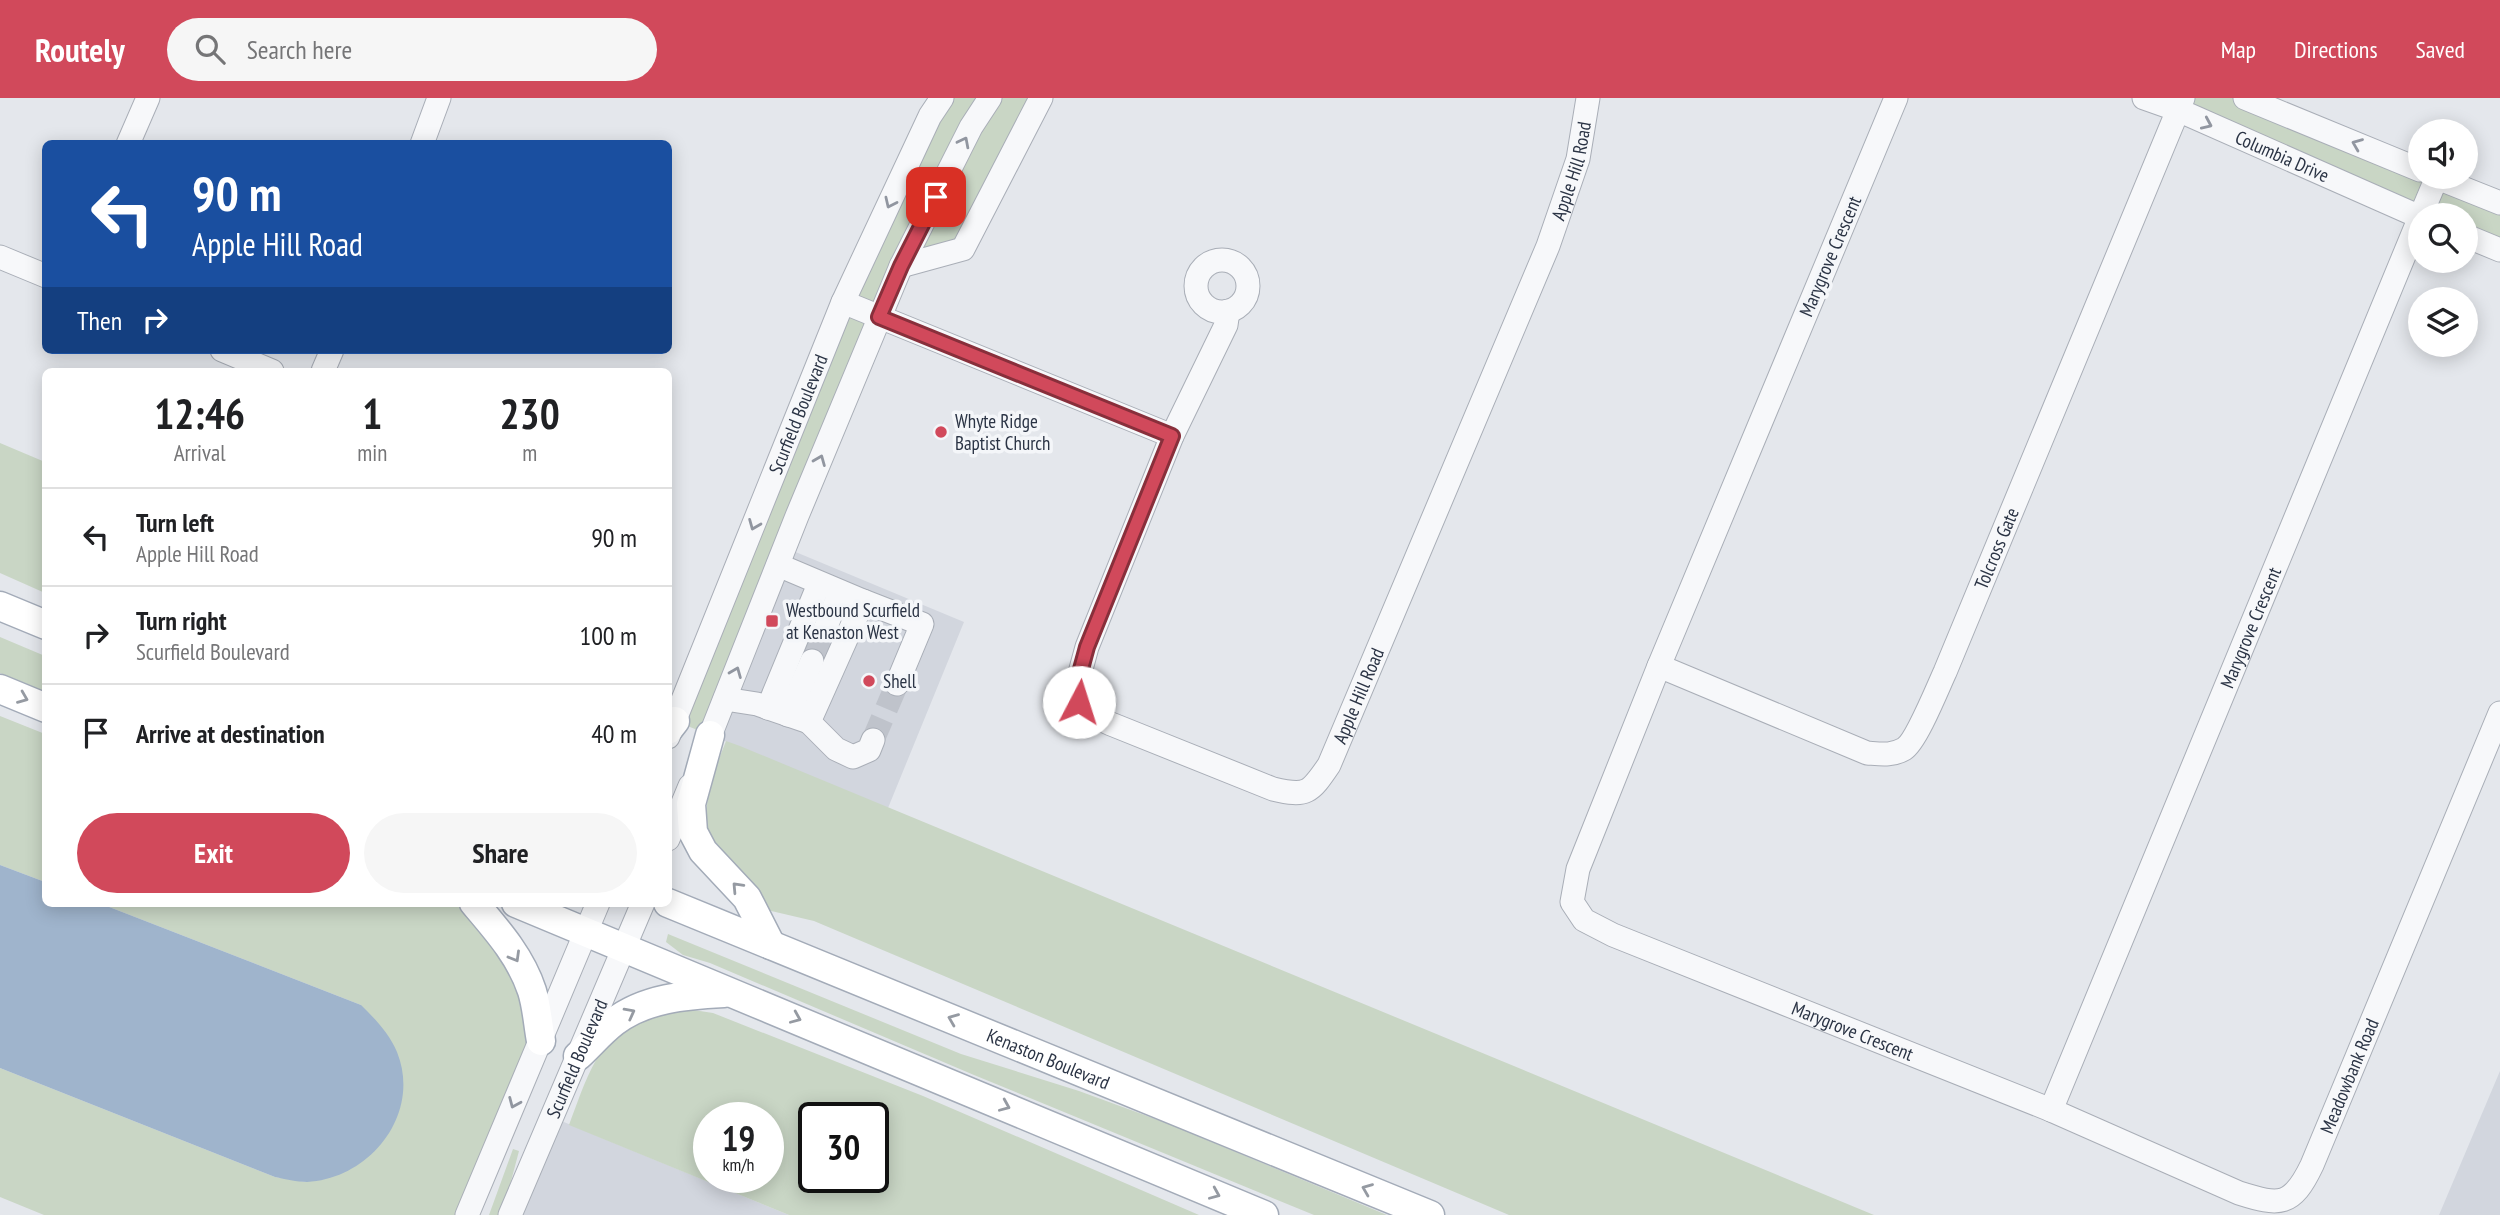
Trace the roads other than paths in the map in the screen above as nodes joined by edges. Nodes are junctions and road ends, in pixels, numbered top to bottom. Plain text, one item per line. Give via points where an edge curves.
1 (148, 98) edge
2 (439, 98) edge
3 (942, 98) edge
4 (990, 98) edge
5 (1041, 98) edge
6 (1588, 98) edge
7 (1896, 98) edge
8 (2144, 98) edge
9 (2245, 98) edge
10 (2180, 104) edge
11 (130, 140) edge
12 (423, 140) edge
13 (2408, 165) edge
14 (2466, 189) edge
15 (2500, 203) edge
16 (2408, 211) edge
17 (2478, 241) edge
18 (2408, 248) edge
19 (2500, 250) edge
20 (0, 257) edge
21 (901, 266) junction
22 (42, 274) edge
23 (843, 302) junction
24 (1228, 311) dead end
25 (879, 317) junction
26 (232, 354) edge
27 (265, 368) edge
28 (1172, 436) junction
29 (778, 565) junction
30 (830, 588) junction
31 (863, 601) junction
32 (0, 606) edge
33 (0, 622) edge
34 (42, 623) edge
35 (825, 629) tunnel mouth
36 (42, 638) edge
37 (812, 661) tunnel mouth
38 (1658, 666) junction
39 (897, 684) tunnel mouth
40 (0, 689) edge
41 (725, 699) junction
42 (42, 706) edge
43 (2500, 713) edge
44 (789, 715) junction
45 (672, 727) edge
46 (710, 735) junction
47 (873, 740) tunnel mouth
48 (672, 829) edge
49 (672, 905) edge
50 (477, 907) edge
51 (526, 907) edge
52 (596, 907) edge
53 (641, 907) edge
54 (587, 932) junction
55 (771, 945) junction
56 (625, 948) junction
57 (733, 992) junction
58 (541, 1041) junction
59 (578, 1056) junction
60 (2051, 1110) junction
61 (467, 1215) edge
62 (510, 1215) edge
63 (1264, 1215) edge
64 (1430, 1215) edge

1 - 11 street
2 - 12 street
3 -> 23 street, Scurfield Boulevard
21 -> 4 street, Scurfield Boulevard
5 - 21 street via 963,249
6 - 28 street, Apple Hill Road via 1578,159 1548,246 1329,765 1314,788 1295,794 1273,789 1111,724 1079,702 1078,680 1087,647
7 - 38 street, Marygrove Crescent
8 - 10 street, Columbia Drive
13 -> 9 street, Columbia Drive
10 -> 16 street, Columbia Drive
10 - 38 street, Tolcross Gate via 1945,672 1907,748 1888,755 1867,753
14 - 15 street
17 - 19 street
18 - 60 street, Marygrove Crescent
20 - 22 street
21 - 25 street, Scurfield Boulevard
23 - 25 street
23 -> 45 street, Scurfield Boulevard
24 - 28 street, Apple Hill Road via 1226,325
25 - 28 street
29 -> 25 street, Scurfield Boulevard
26 - 27 street
29 - 30 street
41 -> 29 street, Scurfield Boulevard
30 - 31 street
30 - 35 street
30 - 44 street
31 - 39 street via 922,624
31 - 44 street
32 - 34 main road
33 - 36 main road
37 - 44 street
38 - 60 street, Marygrove Crescent via 1578,869 1572,902 1584,920
40 -> 42 main road
41 - 44 street
41 - 46 street, Scurfield Boulevard
43 - 60 street, Meadowbank Road via 2312,1165 2302,1185 2287,1199 2266,1202 2239,1193
44 - 47 street via 853,757 869,750
46 - 48 street, Scurfield Boulevard
55 -> 46 main road via 747,898 703,851 693,832 691,804
49 - 55 main road, Kenaston Boulevard
50 -> 58 main road via 505,939 533,992
51 - 54 main road
52 - 54 street, Scurfield Boulevard
53 - 56 street, Scurfield Boulevard
54 - 56 main road
54 - 58 street, Scurfield Boulevard
64 -> 55 main road, Kenaston Boulevard
56 - 57 main road
56 - 59 street, Scurfield Boulevard
59 -> 57 main road via 615,1021 646,1005 683,995
57 -> 63 main road
58 -> 61 street, Scurfield Boulevard
59 - 62 street, Scurfield Boulevard

